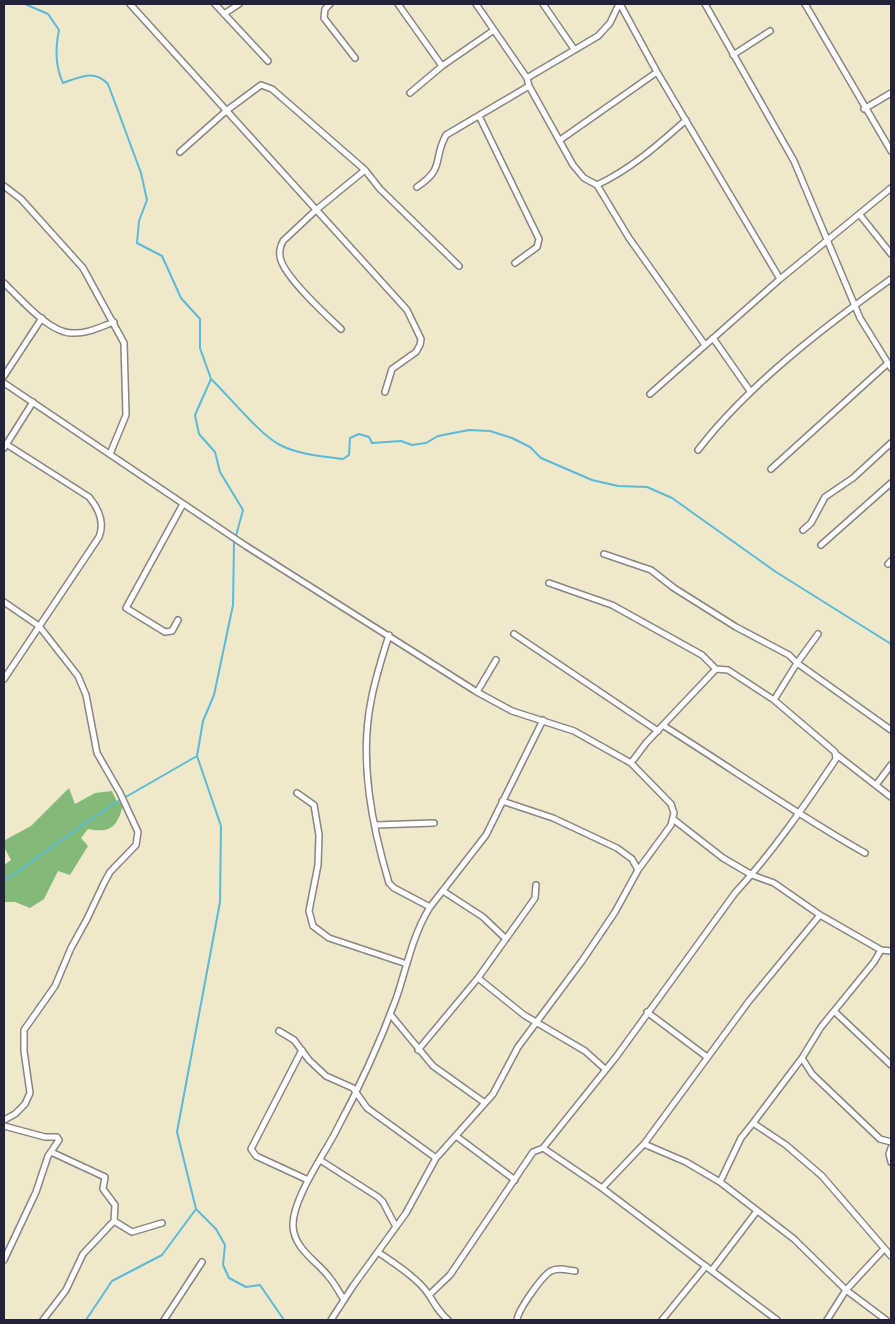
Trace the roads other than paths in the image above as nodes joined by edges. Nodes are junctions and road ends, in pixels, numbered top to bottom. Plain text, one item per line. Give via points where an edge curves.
1 (130, 4) edge
2 (215, 4) edge
3 (240, 4) edge
4 (330, 4) edge
5 (398, 4) edge
6 (476, 4) edge
7 (542, 4) edge
8 (620, 4) edge
9 (705, 4) edge
10 (804, 4) edge
11 (224, 14) junction
12 (494, 30) junction
13 (770, 32) dead end
14 (574, 50) junction
15 (733, 55) junction
16 (356, 58) dead end
17 (268, 61) dead end
18 (442, 66) junction
19 (657, 72) junction
20 (527, 78) junction
21 (529, 86) junction
22 (410, 93) dead end
23 (891, 93) edge
24 (864, 109) junction
25 (226, 111) junction
26 (479, 116) junction
27 (686, 120) junction
28 (560, 140) junction
29 (891, 151) edge
30 (180, 152) dead end
31 (365, 170) junction
32 (597, 185) junction
33 (4, 186) edge
34 (417, 187) dead end
35 (891, 188) edge
36 (316, 210) junction
37 (860, 215) junction
38 (828, 240) junction
39 (891, 254) edge
40 (515, 263) dead end
41 (459, 266) dead end
42 (780, 279) junction
43 (891, 279) edge
44 (4, 283) edge
45 (855, 305) junction
46 (42, 318) junction
47 (114, 322) junction
48 (341, 329) dead end
49 (713, 338) junction
50 (706, 345) junction
51 (889, 366) edge
52 (4, 376) edge
53 (4, 383) edge
54 (386, 392) dead end
55 (750, 392) junction
56 (650, 394) dead end
57 (33, 402) junction
58 (891, 443) edge
59 (5, 446) edge
60 (698, 450) dead end
61 (110, 454) junction
62 (771, 469) dead end
63 (891, 483) edge
64 (183, 504) junction
65 (804, 530) dead end
66 (821, 545) dead end
67 (604, 554) dead end
68 (549, 583) dead end
69 (4, 602) edge
70 (178, 620) dead end
71 (39, 626) junction
72 (514, 634) dead end
73 (818, 634) dead end
74 (389, 635) junction
75 (496, 660) dead end
76 (797, 664) junction
77 (716, 669) junction
78 (4, 678) edge
79 (477, 692) junction
80 (774, 700) junction
81 (543, 720) junction
82 (664, 726) junction
83 (891, 730) edge
84 (658, 731) junction
85 (837, 755) junction
86 (631, 763) junction
87 (891, 765) edge
88 (876, 785) junction
89 (297, 793) dead end
90 (891, 797) edge
91 (502, 801) junction
92 (798, 814) junction
93 (673, 820) junction
94 (434, 823) dead end
95 (375, 825) junction
96 (865, 853) dead end
97 (638, 870) junction
98 (752, 875) junction
99 (536, 885) dead end
100 (443, 891) junction
101 (430, 907) junction
102 (820, 915) junction
103 (506, 939) junction
104 (881, 950) junction
105 (891, 952) edge
106 (407, 964) junction
107 (478, 978) junction
108 (834, 1011) junction
109 (647, 1012) junction
110 (390, 1014) junction
111 (536, 1022) junction
112 (279, 1031) dead end
113 (302, 1050) junction
114 (418, 1050) junction
115 (707, 1057) junction
116 (802, 1058) junction
117 (891, 1065) edge
118 (605, 1069) junction
119 (357, 1092) junction
120 (485, 1103) junction
121 (4, 1120) edge
122 (753, 1123) junction
123 (4, 1126) edge
124 (456, 1136) junction
125 (891, 1142) edge
126 (644, 1144) junction
127 (543, 1148) junction
128 (891, 1148) edge
129 (51, 1152) junction
130 (436, 1158) junction
131 (320, 1160) junction
132 (891, 1162) edge
133 (308, 1180) junction
134 (515, 1180) junction
135 (720, 1182) junction
136 (602, 1188) junction
137 (756, 1211) junction
138 (114, 1221) junction
139 (162, 1223) dead end
140 (396, 1227) junction
141 (884, 1249) junction
142 (378, 1252) junction
143 (891, 1256) edge
144 (4, 1260) edge
145 (202, 1262) dead end
146 (709, 1268) junction
147 (575, 1271) dead end
148 (846, 1290) junction
149 (429, 1295) junction
150 (344, 1300) junction
151 (43, 1320) edge
152 (164, 1320) edge
153 (331, 1320) edge
154 (448, 1320) edge
155 (517, 1320) edge
156 (662, 1320) edge
157 (777, 1320) edge
158 (827, 1320) edge
159 (886, 1320) edge

1 - 25 street
2 - 11 street
3 - 11 street
4 - 16 street via 324,9 324,18
5 - 18 street
6 - 12 street
7 - 14 street
8 - 14 street via 610,23 598,36
8 - 19 street
9 - 15 street
10 - 24 street
11 - 17 street
12 - 18 street
12 - 20 street
13 - 15 street
14 - 20 street
15 - 38 street via 794,161
18 - 22 street
19 - 27 street
19 - 28 street
20 - 21 street
21 - 26 street
21 - 28 street
23 - 24 street
24 - 29 street
25 - 30 street
25 - 31 street via 261,85 272,89
25 - 36 street
26 - 34 street via 446,135 440,144 435,171
26 - 40 street via 539,239 537,246
27 - 32 street via 632,165
27 - 42 street
28 - 32 street via 573,165 584,178
31 - 36 street
31 - 41 street via 380,189
32 - 50 street via 629,238
33 - 47 street via 21,199 83,268
35 - 37 street
36 - 48 street via 283,240 280,256 299,287
36 - 54 street via 407,310 420,339 416,352 392,369
37 - 38 street
37 - 39 street
38 - 42 street
38 - 45 street
42 - 49 street
43 - 45 street
44 - 46 street
45 - 51 street
45 - 55 street
46 - 47 street via 58,330 71,333 90,331
46 - 52 street
47 - 61 street via 124,343 126,414
49 - 50 street
49 - 55 street
50 - 56 street
51 - 62 street
53 - 57 street
55 - 60 street via 734,405
57 - 59 street
57 - 61 street
58 - 65 street via 825,497
59 - 71 street via 89,497 101,519 99,537
61 - 64 street
63 - 66 street
64 - 70 street via 126,608 165,632 172,632
64 - 74 street
67 - 76 street via 651,570 736,627 789,655
68 - 77 street via 612,605 702,655
69 - 71 street
71 - 78 street
71 - 121 street via 78,676 86,695 95,747 120,793 138,832 138,839 132,851 106,878 70,948 55,986 24,1030 30,1093 25,1104
72 - 84 street
73 - 76 street
74 - 79 street
74 - 95 street via 370,704 367,764
75 - 79 street
76 - 80 street
76 - 83 street
77 - 80 street via 728,670
77 - 82 street
79 - 81 street via 512,711
80 - 85 street
81 - 86 street via 574,731
81 - 91 street
82 - 84 street
82 - 92 street
84 - 86 street
85 - 88 street
85 - 92 street
86 - 93 street via 671,804
87 - 88 street
88 - 90 street
89 - 106 street via 314,805 319,835 318,865 309,911 314,926 329,938
91 - 97 street via 553,818 617,848 632,859
91 - 100 street via 486,835
92 - 96 street
92 - 98 street
93 - 97 street
93 - 98 street via 723,858
94 - 95 street
95 - 101 street via 389,883
97 - 111 street via 605,928
98 - 102 street via 774,883
98 - 109 street via 735,893
99 - 103 street via 535,898
100 - 101 street
100 - 103 street via 483,917
101 - 106 street via 416,932
102 - 104 street
102 - 115 street
103 - 107 street
104 - 105 street
104 - 108 street
106 - 110 street
107 - 111 street
107 - 114 street
108 - 116 street
108 - 117 street
109 - 115 street
109 - 118 street
110 - 114 street
110 - 119 street
111 - 118 street via 585,1051
111 - 120 street
112 - 113 street via 294,1040
113 - 119 street via 326,1076
113 - 133 street via 251,1149 256,1156
114 - 120 street via 433,1066
115 - 126 street
116 - 122 street
116 - 125 street via 812,1074 880,1139
118 - 127 street
119 - 130 street via 367,1108
119 - 131 street
120 - 124 street
122 - 135 street via 741,1138
122 - 141 street via 786,1145 822,1176
123 - 129 street via 57,1137 59,1140
124 - 130 street
124 - 134 street
126 - 135 street via 686,1162
126 - 136 street
127 - 134 street via 533,1152
127 - 136 street
128 - 132 street
129 - 138 street via 105,1177 103,1190 115,1205
129 - 144 street
130 - 140 street
131 - 133 street
131 - 140 street via 378,1197
133 - 150 street via 294,1218 294,1232 310,1260 329,1277
134 - 149 street via 450,1275
135 - 137 street
136 - 146 street
137 - 146 street
137 - 148 street via 805,1248
138 - 139 street via 132,1232
138 - 151 street via 83,1254 66,1290
140 - 142 street
141 - 143 street
141 - 148 street
142 - 149 street
142 - 150 street
145 - 152 street
146 - 156 street
146 - 157 street
147 - 155 street via 551,1271 534,1290
148 - 158 street
148 - 159 street
149 - 154 street via 435,1308
150 - 153 street

